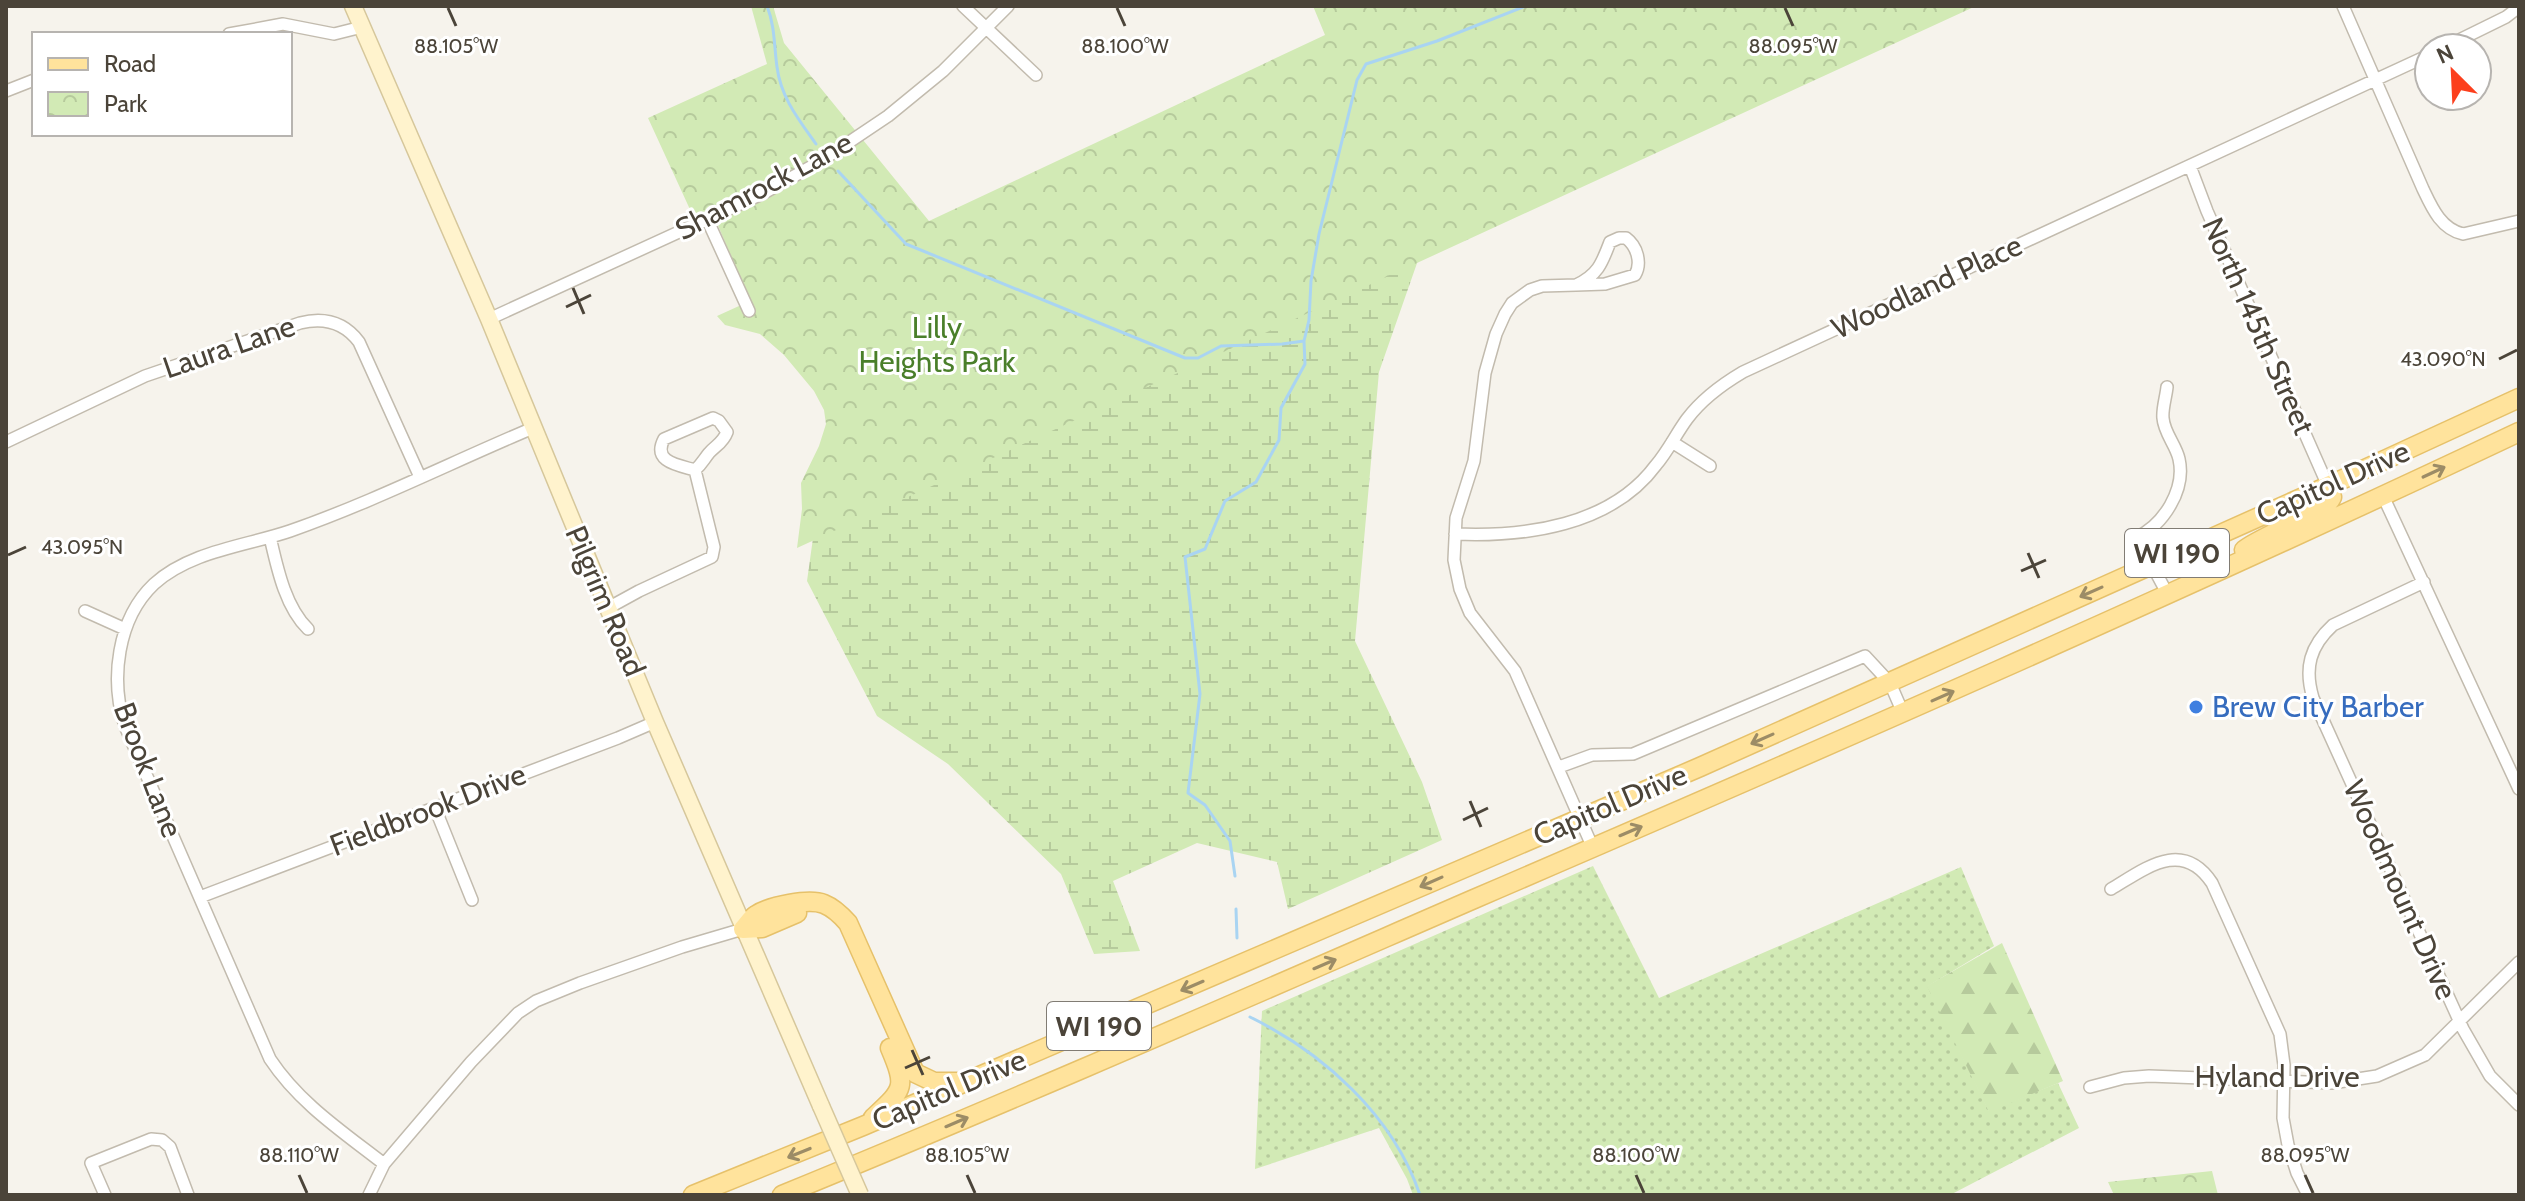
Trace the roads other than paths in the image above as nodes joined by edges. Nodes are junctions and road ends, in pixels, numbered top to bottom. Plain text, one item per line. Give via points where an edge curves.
1 (353, 6) edge
2 (963, 6) edge
3 (1008, 6) edge
4 (2343, 6) edge
5 (2519, 7) edge
6 (362, 27) junction
7 (987, 29) junction
8 (240, 32) edge
9 (2476, 32) edge
10 (2413, 63) edge
11 (1036, 75) dead end
12 (2376, 80) junction
13 (32, 81) edge
14 (6, 91) edge
15 (2190, 166) junction
16 (707, 219) junction
17 (2519, 221) edge
18 (1576, 285) junction
19 (749, 311) dead end
20 (489, 319) junction
21 (2167, 387) dead end
22 (2519, 398) edge
23 (2459, 425) junction
24 (533, 428) junction
25 (2519, 432) edge
26 (6, 442) edge
27 (1672, 442) junction
28 (1710, 466) dead end
29 (695, 470) junction
30 (420, 477) junction
31 (2328, 486) junction
32 (2383, 496) junction
33 (1455, 534) junction
34 (270, 537) junction
35 (2153, 564) junction
36 (2221, 570) junction
37 (2424, 582) junction
38 (2168, 595) junction
39 (608, 608) junction
40 (85, 611) dead end
41 (125, 629) junction
42 (308, 629) dead end
43 (1890, 683) junction
44 (1903, 713) junction
45 (655, 722) junction
46 (1559, 767) junction
47 (2519, 789) edge
48 (435, 808) junction
49 (1580, 818) junction
50 (1593, 848) junction
51 (2111, 889) dead end
52 (200, 897) junction
53 (472, 900) dead end
54 (743, 929) junction
55 (1277, 949) junction
56 (2519, 962) edge
57 (1291, 979) junction
58 (2460, 1020) junction
59 (2283, 1081) junction
60 (968, 1082) junction
61 (2090, 1087) dead end
62 (2519, 1105) edge
63 (863, 1126) junction
64 (384, 1164) junction
65 (804, 1189) edge
66 (105, 1195) edge
67 (188, 1195) edge
68 (369, 1195) edge
69 (693, 1195) edge
70 (782, 1195) edge
71 (860, 1195) edge
72 (2308, 1195) edge

1 - 6 main road, Pilgrim Road
2 - 7 street
3 - 7 street, Shamrock Lane
4 - 12 street
5 - 9 street
6 - 8 street via 334,34 283,24
6 - 20 main road, Pilgrim Road
7 - 11 street
7 - 16 street, Shamrock Lane via 907,101 843,147
10 - 12 street, Woodland Place
12 - 15 street, Woodland Place
12 - 17 street via 2427,197 2445,225 2463,234
13 - 14 street
15 - 27 street, Woodland Place via 1743,372 1696,407
15 - 31 street, North 145th Street
16 - 19 street
16 - 20 street, Shamrock Lane
18 - 18 street via 1635,275 1639,264 1631,241 1610,242 1600,268
18 - 33 street via 1530,290 1505,314 1485,373 1474,461
20 - 24 main road, Pilgrim Road
21 - 35 street via 2163,418 2179,459 2179,477 2162,519 2137,537
22 - 23 main road, Capitol Drive / WI 190
23 - 31 main road, Capitol Drive / WI 190
23 - 32 main road via 2429,451 2386,472 2380,481
24 - 30 street, Brook Lane
24 - 39 main road, Pilgrim Road
32 -> 25 main road, Capitol Drive / WI 190
26 - 30 street, Laura Lane via 145,376 300,323 324,320 349,330 359,342
27 - 28 street
27 - 33 street, Woodland Place via 1631,491 1587,517 1524,531
29 - 29 street via 724,441 727,432 713,418 664,439 660,446 667,462
29 - 39 street via 712,557
30 - 34 street, Brook Lane
31 - 35 main road, Capitol Drive / WI 190
31 - 36 main road via 2332,497 2326,507 2250,545
32 - 36 main road, Capitol Drive / WI 190
32 - 37 street
33 - 46 street via 1456,576 1470,613 1515,671
34 - 41 street, Brook Lane via 210,554 166,574 144,596
34 - 42 street via 290,603
35 - 38 street
35 -> 43 main road, Capitol Drive / WI 190
36 - 38 main road, Capitol Drive / WI 190
37 - 47 street
37 - 58 street, Woodmount Drive via 2333,625 2322,635 2307,676
44 -> 38 main road, Capitol Drive / WI 190
39 - 45 main road, Pilgrim Road
40 - 41 street
41 - 52 street, Brook Lane via 117,669 120,710
43 - 44 street
43 - 46 street via 1865,656 1633,754 1592,755
43 -> 49 main road, Capitol Drive / WI 190
50 -> 44 main road, Capitol Drive / WI 190
45 - 48 street, Fieldbrook Drive
45 - 54 main road, Pilgrim Road
46 - 49 street
48 - 52 street, Fieldbrook Drive
48 - 53 street
49 - 50 street
49 -> 55 main road, Capitol Drive / WI 190
57 -> 50 main road, Capitol Drive / WI 190
51 - 59 street via 2171,859 2189,861 2205,873 2277,1024
52 - 64 street, Brook Lane via 281,1076 311,1107
54 - 60 main road via 755,916 801,902 816,902 839,913 915,1073 934,1082
54 - 63 main road via 762,928 801,912 819,913 838,927 901,1080 895,1097
54 - 64 street via 580,983 527,1007 471,1062
54 - 71 main road, Pilgrim Road, bridge
55 - 57 main road
55 -> 60 main road, Capitol Drive / WI 190
56 - 58 street, Hyland Drive
65 -> 57 main road, Capitol Drive / WI 190
58 - 59 street, Hyland Drive via 2425,1055 2391,1071 2341,1082
58 - 62 street, Woodmount Drive via 2490,1076
59 - 61 street, Hyland Drive via 2149,1076
59 - 72 street via 2288,1145
60 - 63 main road, Capitol Drive / WI 190
63 -> 69 main road, Capitol Drive / WI 190
64 - 68 street
65 - 70 main road, Capitol Drive / WI 190
66 - 67 street via 91,1163 151,1139 170,1147

